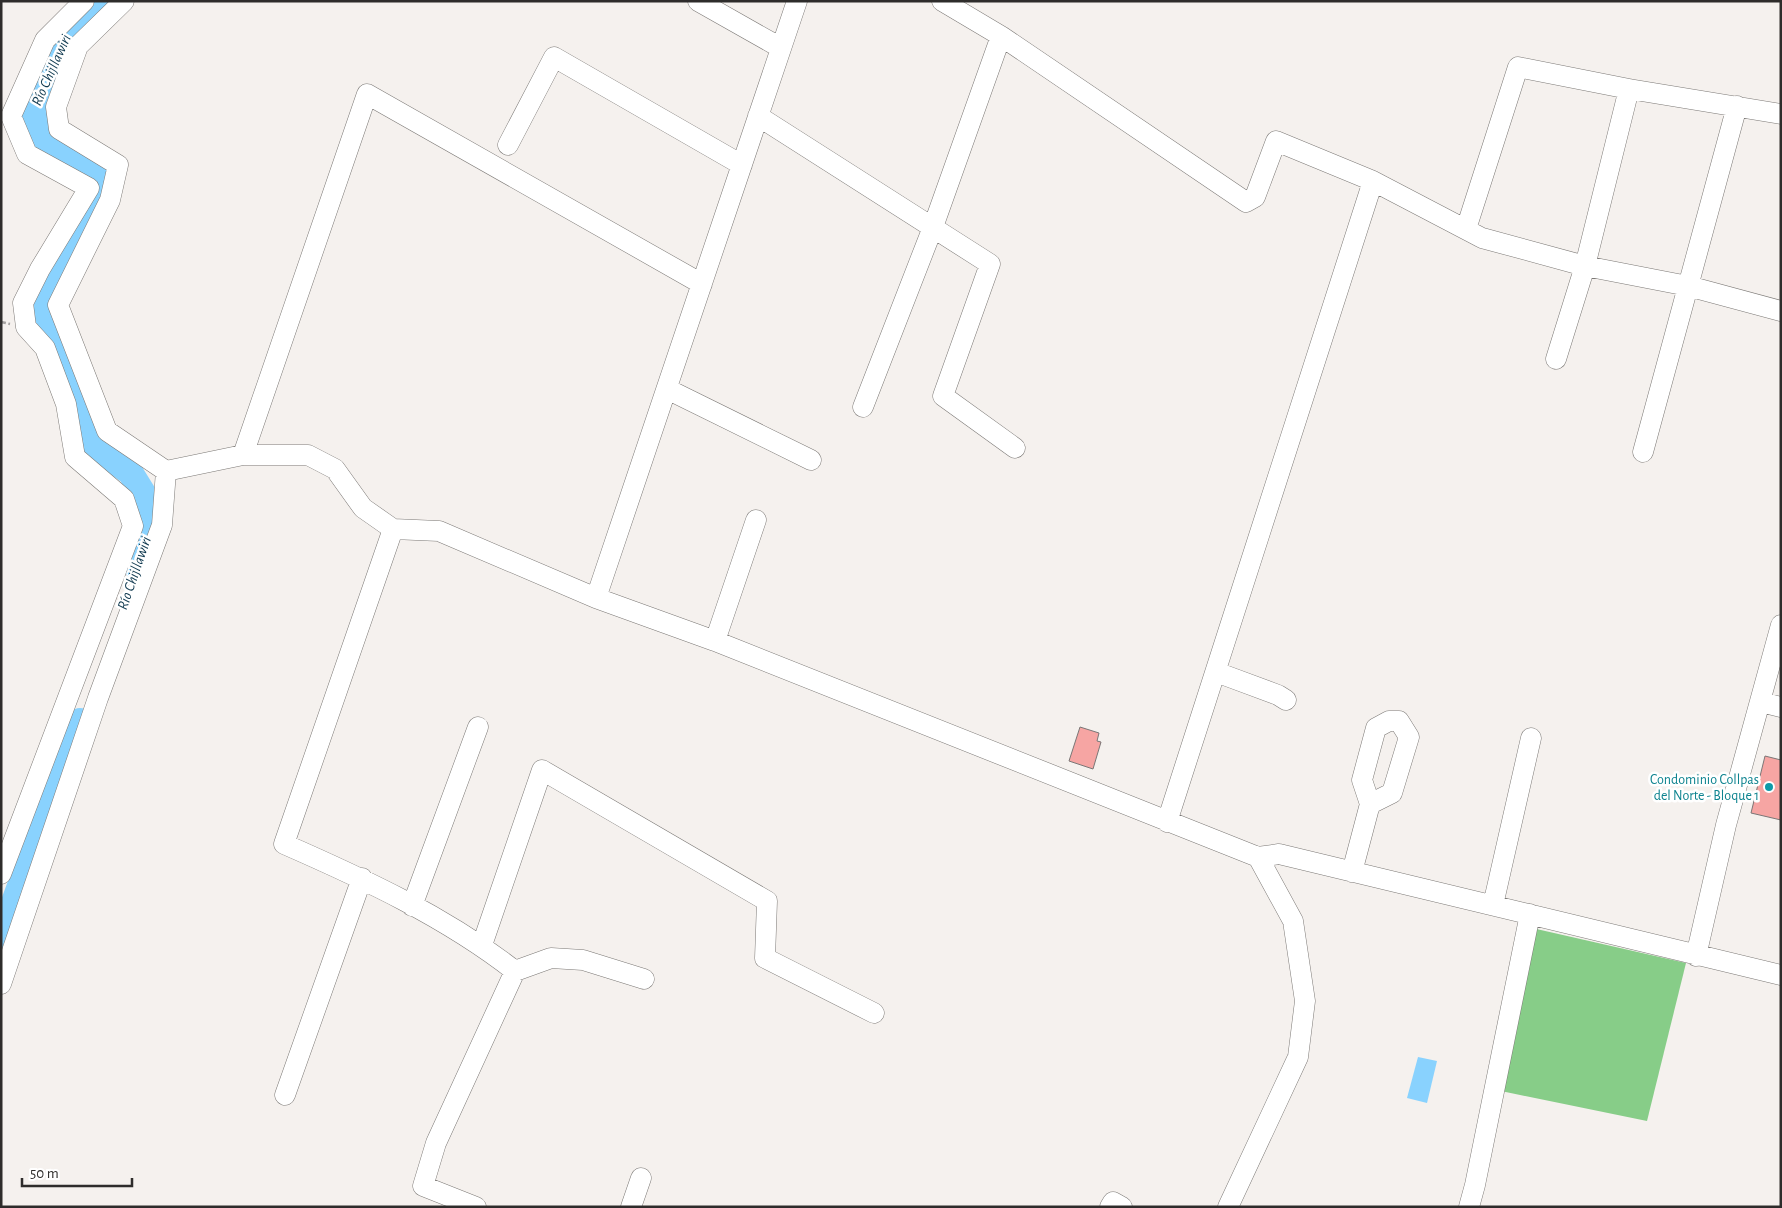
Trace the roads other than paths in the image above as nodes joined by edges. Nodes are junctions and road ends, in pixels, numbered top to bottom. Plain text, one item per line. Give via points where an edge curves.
1 (84, 1) edge
2 (124, 1) edge
3 (698, 1) edge
4 (797, 1) edge
5 (942, 1) edge
6 (1001, 36) junction
7 (781, 48) junction
8 (1629, 89) junction
9 (1737, 106) junction
10 (1781, 114) edge
11 (758, 116) junction
12 (508, 146) dead end
13 (742, 165) junction
14 (1374, 181) junction
15 (933, 227) junction
16 (1466, 229) junction
17 (1584, 266) junction
18 (702, 284) junction
19 (1688, 286) junction
20 (1781, 311) edge
21 (1556, 359) dead end
22 (667, 389) junction
23 (863, 407) dead end
24 (1015, 448) dead end
25 (1643, 452) dead end
26 (243, 455) junction
27 (812, 460) dead end
28 (166, 471) junction
29 (756, 520) dead end
30 (393, 529) junction
31 (596, 598) junction
32 (1781, 625) edge
33 (715, 641) junction
34 (1216, 672) junction
35 (1286, 700) dead end
36 (1761, 702) junction
37 (1781, 707) edge
38 (478, 727) dead end
39 (1530, 738) dead end
40 (1370, 804) dead end
41 (1167, 822) junction
42 (1258, 857) junction
43 (1352, 872) junction
44 (1, 874) edge
45 (362, 878) junction
46 (412, 906) junction
47 (1493, 906) junction
48 (1530, 914) junction
49 (482, 945) junction
50 (1696, 956) junction
51 (515, 971) junction
52 (1781, 975) edge
53 (644, 978) dead end
54 (1, 984) edge
55 (874, 1013) dead end
56 (285, 1095) dead end
57 (641, 1178) dead end
58 (476, 1207) edge
59 (631, 1207) edge
60 (1110, 1207) edge
61 (1122, 1207) edge
62 (1228, 1207) edge
63 (1469, 1207) edge

1 - 44 street via 45,40 11,116 27,154 89,188 23,303 26,327 45,348 66,404 75,457 124,499 133,526
2 - 28 street via 78,46 56,107 59,128 118,165 110,200 58,305 107,431
3 - 7 street
4 - 7 street
5 - 6 street
6 - 14 street via 1246,202 1255,197 1276,141
6 - 15 street
7 - 11 street
8 - 9 street
8 - 16 street via 1518,67
8 - 17 street
9 - 10 street
9 - 19 street
11 - 13 street
11 - 15 street
12 - 13 street via 554,57
13 - 18 street
14 - 16 street
14 - 34 street
15 - 23 street
15 - 24 street via 990,264 943,396
16 - 17 street via 1482,238
17 - 19 street
17 - 21 street
18 - 22 street
18 - 26 street via 367,94
19 - 20 street
19 - 25 street
22 - 27 street
22 - 31 street
26 - 28 street
26 - 30 street via 308,455 335,469 364,508
28 - 54 street via 162,525 98,698
29 - 33 street
30 - 31 street via 439,531
30 - 45 street via 284,844
31 - 33 street
32 - 36 street
33 - 41 street
34 - 35 street
34 - 41 street
36 - 37 street
36 - 50 street via 1726,825
38 - 46 street
39 - 47 street
40 - 43 street
41 - 42 street
42 - 43 street via 1279,854
42 - 62 street via 1293,921 1304,1001 1298,1057
43 - 47 street
45 - 46 street
45 - 56 street
46 - 49 street
47 - 48 street
48 - 50 street
48 - 63 street
49 - 51 street
49 - 55 street via 542,770 767,901 765,958
50 - 52 street
51 - 53 street via 551,958 583,960
51 - 58 street via 436,1143 423,1186
57 - 59 street
60 - 61 street via 1113,1202

